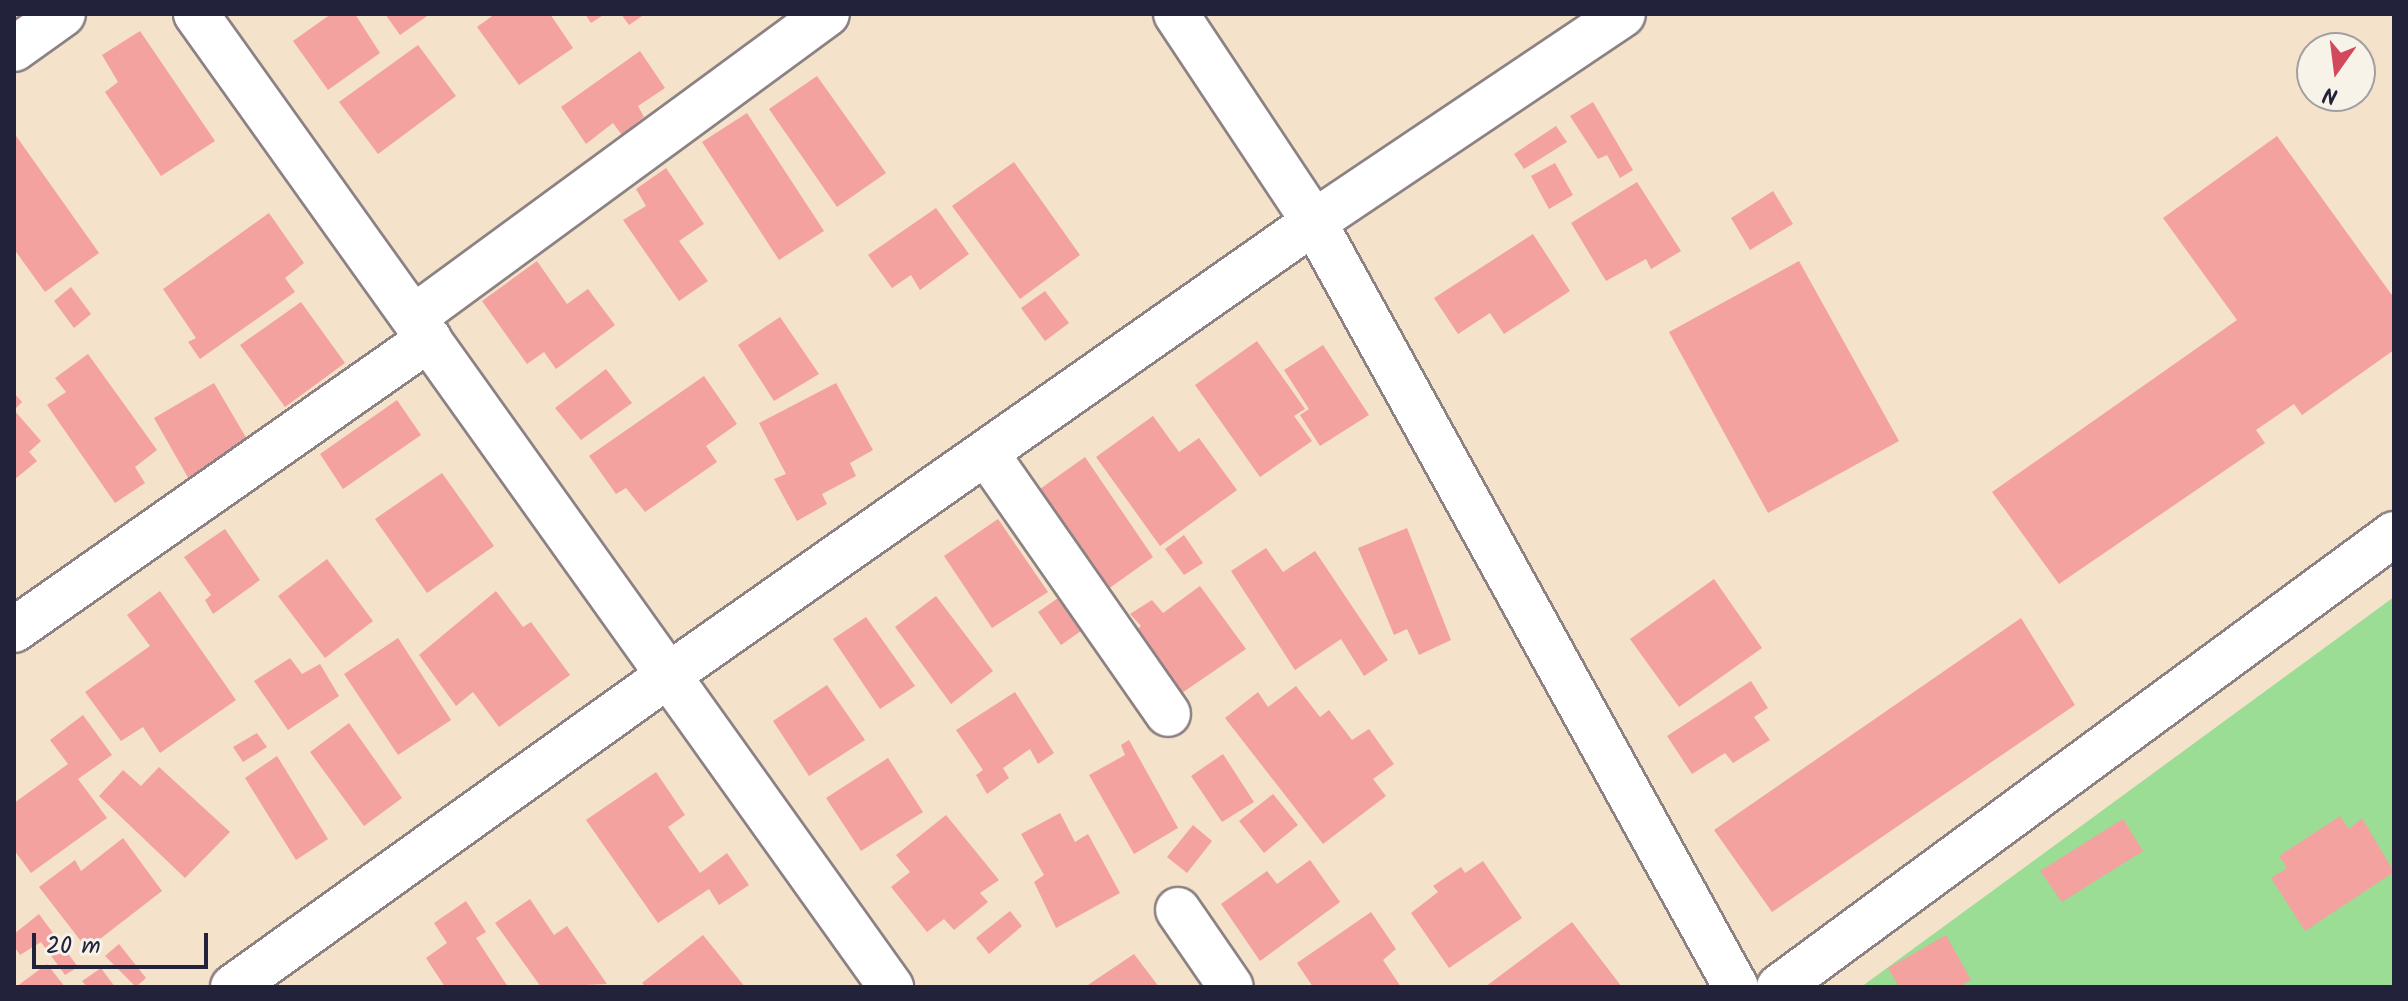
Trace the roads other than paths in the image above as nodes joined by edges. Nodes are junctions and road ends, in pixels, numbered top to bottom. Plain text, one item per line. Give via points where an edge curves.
1 (63, 14) edge
2 (196, 14) edge
3 (827, 14) edge
4 (1176, 14) edge
5 (1623, 14) edge
6 (14, 49) edge
7 (1314, 222) junction
8 (422, 328) junction
9 (986, 453) junction
10 (2394, 534) edge
11 (14, 630) edge
12 (670, 674) junction
13 (1168, 714) dead end
14 (1178, 910) dead end
15 (233, 987) edge
16 (891, 987) edge
17 (1231, 987) edge
18 (1736, 987) edge
19 (1779, 987) edge

1 - 6 street
2 - 8 street
3 - 8 street
4 - 7 street
5 - 7 street
7 - 9 street
7 - 18 street
8 - 11 street
8 - 12 street
9 - 12 street
9 - 13 street
10 - 19 street
12 - 15 street
12 - 16 street
14 - 17 street

